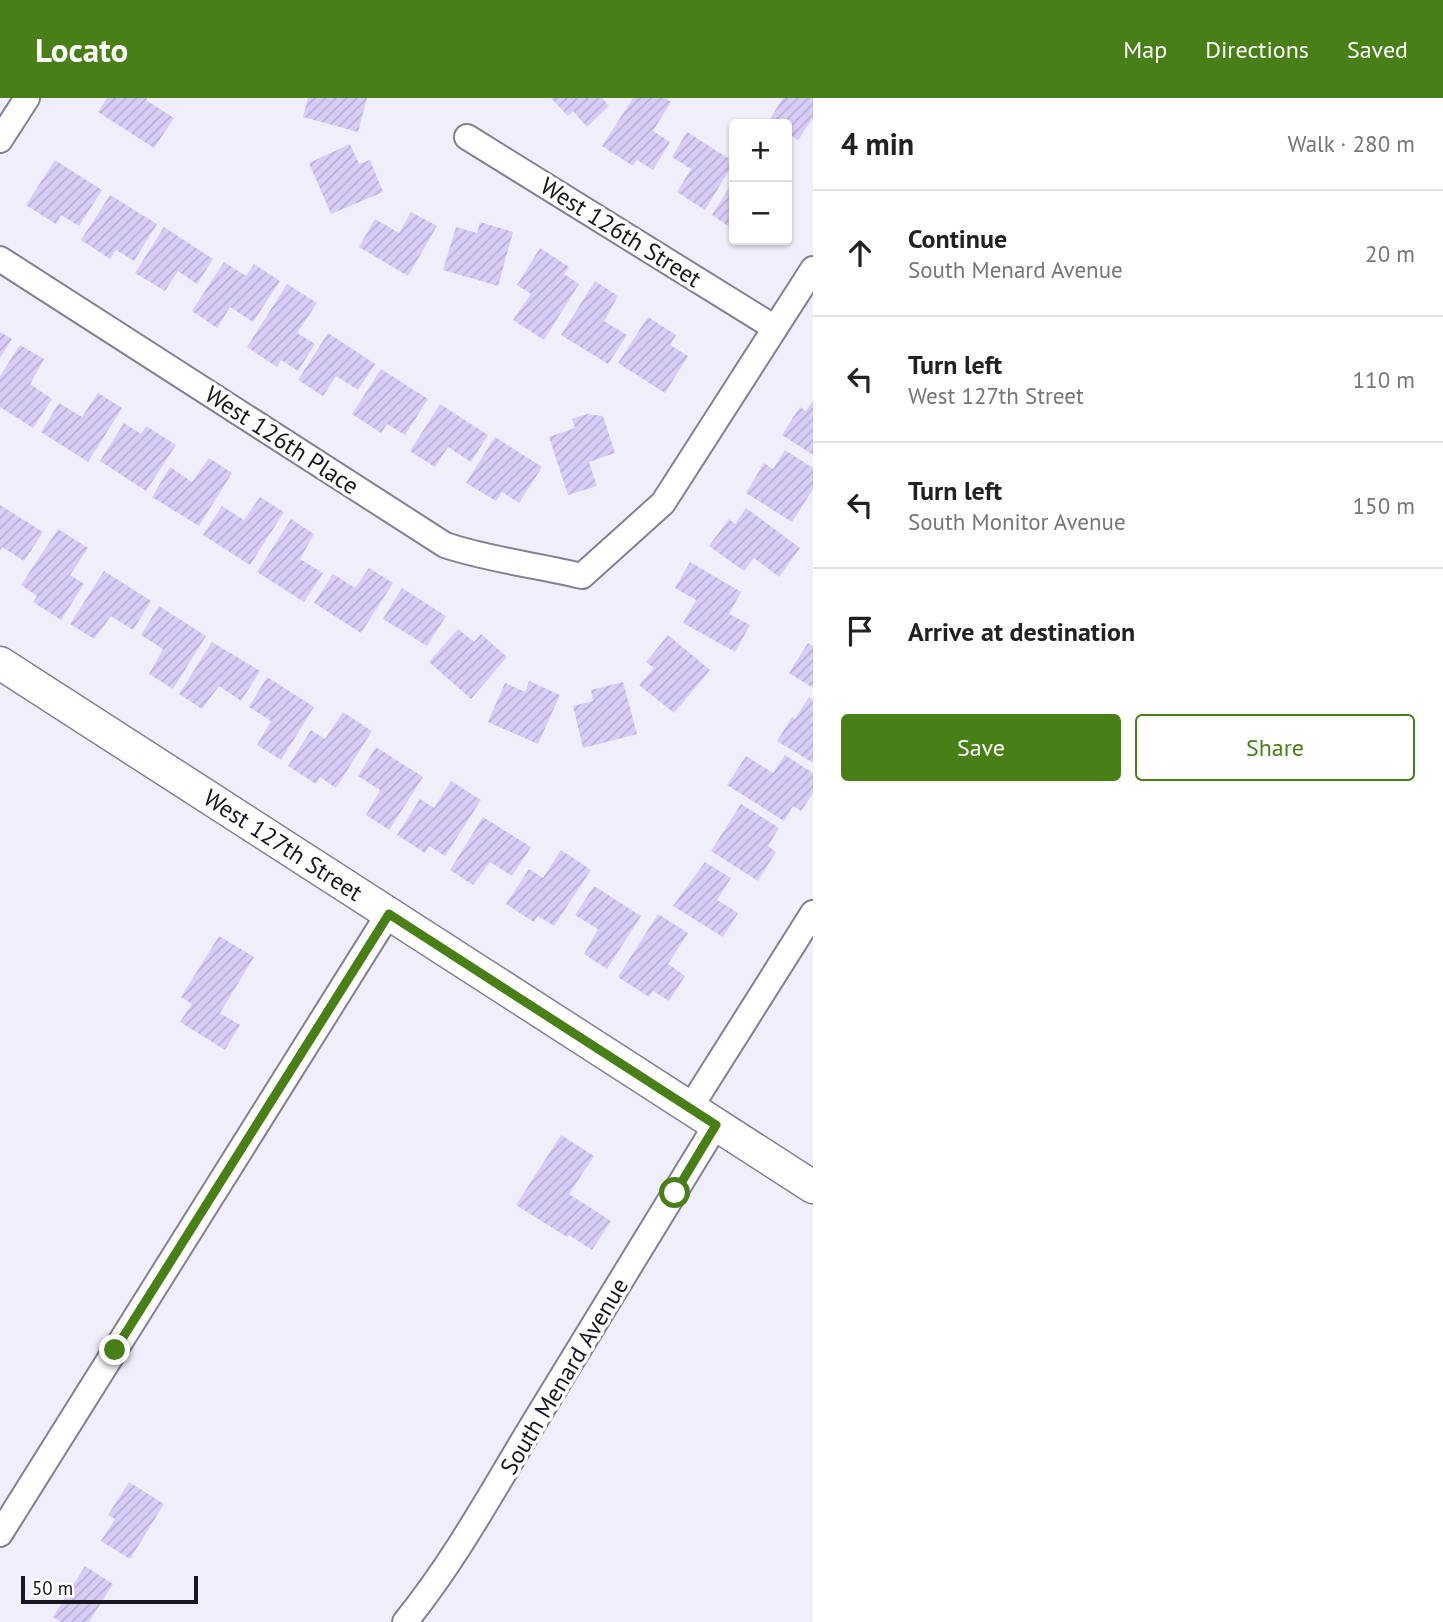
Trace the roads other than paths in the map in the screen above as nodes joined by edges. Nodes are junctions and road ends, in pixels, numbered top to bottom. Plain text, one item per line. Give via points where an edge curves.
1 (27, 98) edge
2 (467, 137) dead end
3 (0, 140) edge
4 (0, 259) edge
5 (813, 269) edge
6 (775, 328) junction
7 (0, 663) edge
8 (813, 913) edge
9 (389, 914) junction
10 (690, 1108) junction
11 (716, 1125) junction
12 (813, 1187) edge
13 (0, 1534) edge
14 (405, 1622) edge

1 - 3 street
2 - 6 street, West 126th Street
4 - 6 street, West 126th Place via 445,545 582,576 663,503
5 - 6 street
7 - 9 main road, West 127th Street
8 - 10 street
9 - 10 main road, West 127th Street
9 - 13 street
10 - 11 main road, West 127th Street
11 - 12 main road, West 127th Street
11 - 14 street, South Menard Avenue via 492,1495 430,1592

